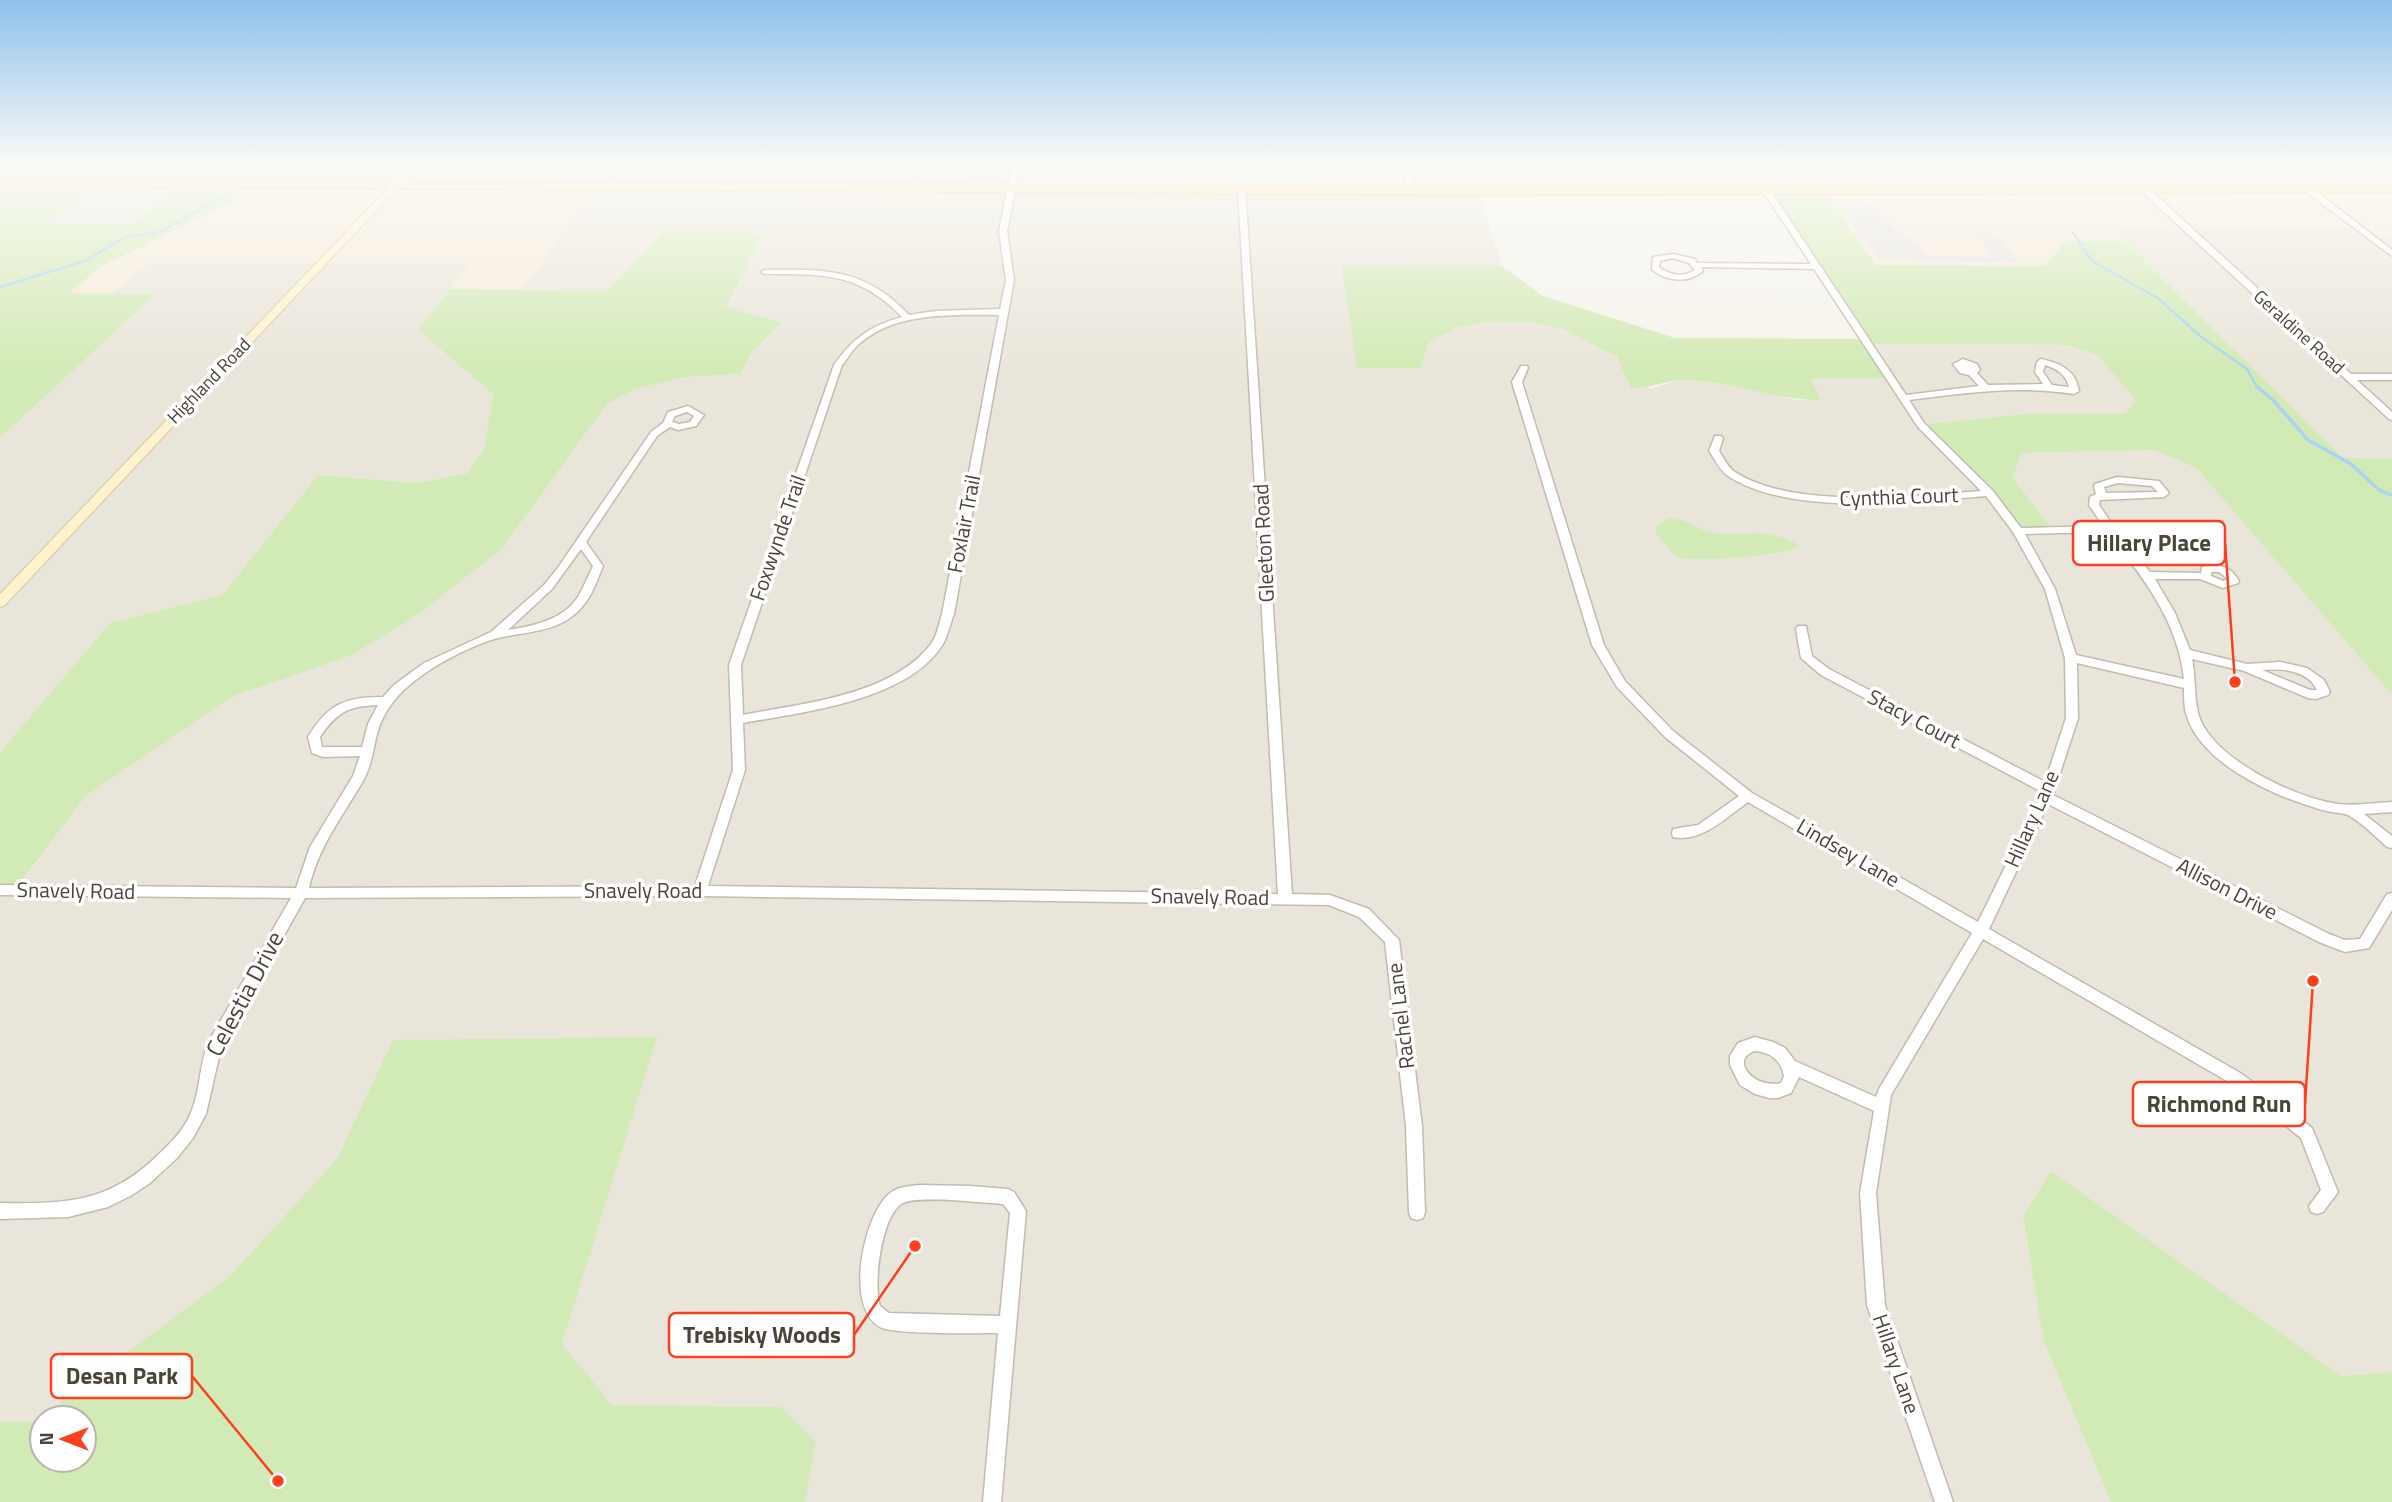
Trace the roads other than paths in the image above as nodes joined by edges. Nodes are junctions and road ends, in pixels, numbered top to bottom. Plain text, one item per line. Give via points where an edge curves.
1 (353, 232) edge
2 (1003, 232) edge
3 (1245, 232) edge
4 (1794, 232) edge
5 (2191, 232) edge
6 (2364, 232) edge
7 (2392, 254) edge
8 (1698, 265) junction
9 (1817, 267) junction
10 (765, 272) dead end
11 (1004, 312) junction
12 (907, 318) junction
13 (1524, 368) dead end
14 (1972, 373) dead end
15 (2348, 377) junction
16 (2392, 377) edge
17 (2049, 387) dead end
18 (1986, 388) junction
19 (1902, 398) junction
20 (2392, 418) edge
21 (668, 424) dead end
22 (1718, 438) dead end
23 (1989, 493) junction
24 (2102, 497) junction
25 (2110, 529) junction
26 (2018, 531) junction
27 (582, 543) junction
28 (2147, 575) junction
29 (2206, 576) dead end
30 (0, 602) edge
31 (1802, 629) dead end
32 (495, 635) junction
33 (2185, 653) junction
34 (2071, 658) junction
35 (2247, 668) junction
36 (2190, 685) junction
37 (386, 702) junction
38 (739, 720) junction
39 (369, 751) junction
40 (2047, 793) junction
41 (1748, 796) junction
42 (2392, 807) edge
43 (2350, 810) junction
44 (1678, 833) dead end
45 (2392, 843) edge
46 (0, 890) edge
47 (700, 891) junction
48 (301, 893) junction
49 (1285, 897) junction
50 (2392, 898) edge
51 (1982, 929) junction
52 (1790, 1066) dead end
53 (1883, 1108) junction
54 (2317, 1206) dead end
55 (0, 1211) edge
56 (1417, 1212) dead end
57 (1008, 1325) junction
58 (992, 1502) edge
59 (1944, 1502) edge

1 - 30 street, Highland Road
2 - 11 street, Foxlair Trail via 1010,280
3 - 49 street, Gleeton Road
4 - 9 street, Hillary Lane
5 - 15 street, Geraldine Road
6 - 7 street
8 - 8 street via 1695,274 1681,277 1661,272 1654,264 1671,256
8 - 9 street
9 - 19 street, Hillary Lane
10 - 12 street via 821,273 857,280 887,294
11 - 12 street, Foxwynde Trail
11 - 38 street, Foxlair Trail via 947,614 937,644 917,665 854,697
12 - 38 street, Foxwynde Trail via 858,341 843,355 834,374 735,665
13 - 41 street, Lindsey Lane via 1517,382 1598,645 1621,684 1669,734
14 - 18 street
15 - 16 street
15 - 20 street, Geraldine Road
17 - 18 street
18 - 19 street
19 - 23 street, Hillary Lane via 1921,425
21 - 27 street via 654,433
22 - 23 street, Cynthia Court via 1714,451 1721,466 1758,488 1864,502
23 - 26 street, Hillary Lane
24 - 24 street via 2099,486 2117,480 2149,481 2164,493
24 - 25 street via 2095,497 2094,505
25 - 26 street
25 - 28 street
26 - 34 street, Hillary Lane via 2050,589
27 - 32 street via 548,587
27 - 32 street via 598,566 577,606 529,632
28 - 29 street
28 - 33 street via 2173,619
31 - 40 street, Stacy Court via 1807,658 1825,673
32 - 37 street via 435,661
33 - 35 street
33 - 36 street
34 - 36 street
34 - 40 street, Hillary Lane via 2072,718
35 - 35 street via 2308,694 2324,692 2317,679 2292,668
36 - 43 street via 2192,713 2201,732 2234,763 2271,787
37 - 39 street via 372,731
37 - 39 street via 348,703 330,714 314,737 316,750 323,753
38 - 47 street, Foxwynde Trail via 738,770
39 - 48 street via 360,775 305,869
40 - 50 street, Allison Drive via 2345,946 2364,944
40 - 51 street, Hillary Lane
41 - 44 street via 1701,828
41 - 51 street, Lindsey Lane
42 - 43 street
43 - 45 street
46 - 48 street, Snavely Road
47 - 48 street, Snavely Road
47 - 49 street, Snavely Road
48 - 55 street, Celestia Drive via 214,1046 195,1123 175,1149 145,1180 113,1199 71,1210
49 - 56 street, Rachel Lane via 1331,900 1364,913 1392,940 1414,1126
51 - 53 street, Hillary Lane via 1884,1094
51 - 54 street, Lindsey Lane via 2237,1079 2308,1133 2329,1192
52 - 53 street
53 - 59 street, Hillary Lane via 1868,1193 1876,1305
57 - 57 street via 1018,1210 1008,1197 986,1192 900,1196 885,1208 877,1227 868,1291 873,1312 887,1322
57 - 58 street

